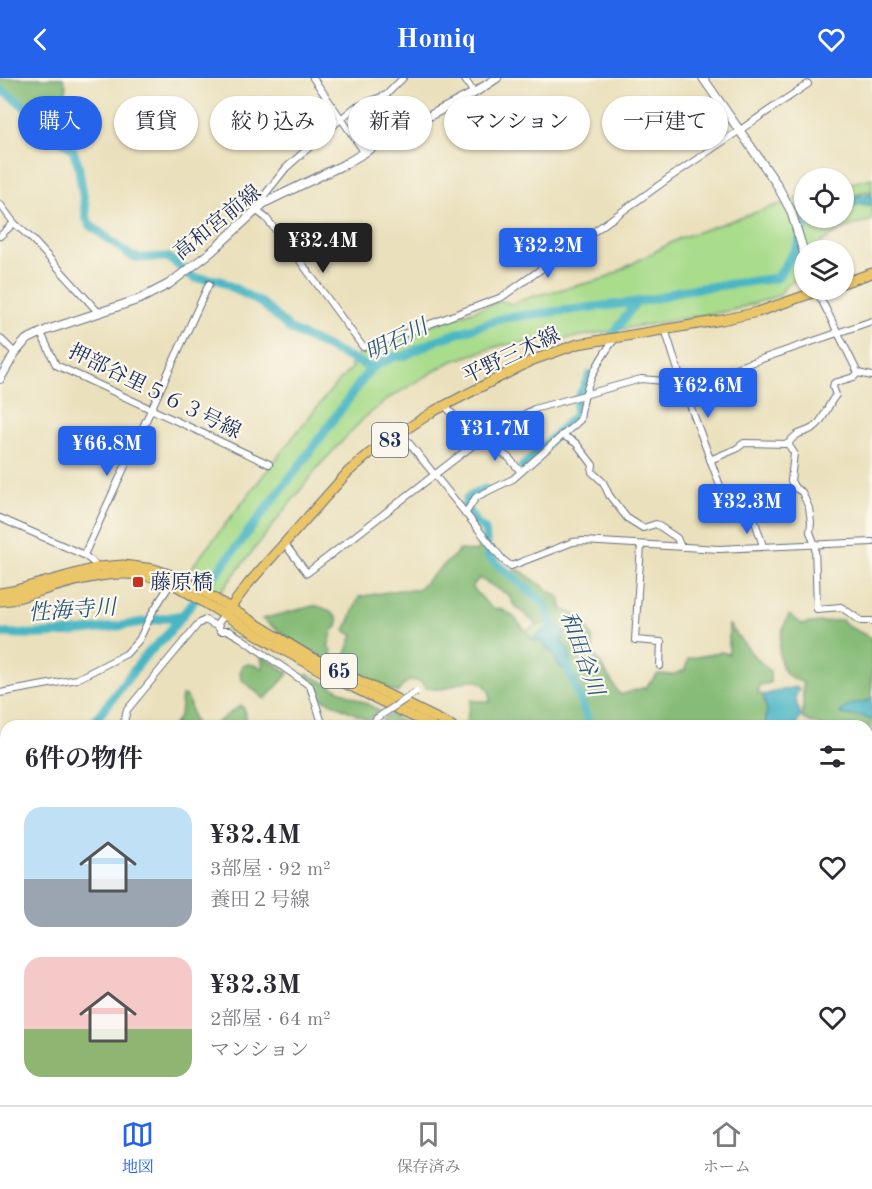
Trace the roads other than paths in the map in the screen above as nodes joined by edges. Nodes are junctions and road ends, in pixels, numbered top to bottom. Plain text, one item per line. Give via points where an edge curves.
1 (313, 78) edge
2 (464, 78) edge
3 (497, 78) edge
4 (703, 78) edge
5 (400, 79) edge
6 (808, 84) dead end
7 (474, 93) junction
8 (342, 118) junction
9 (740, 131) junction
10 (365, 153) junction
11 (264, 203) junction
12 (1, 208) edge
13 (258, 211) junction
14 (14, 223) junction
15 (0, 236) edge
16 (800, 240) edge
17 (872, 273) edge
18 (854, 279) edge
19 (208, 284) dead end
20 (794, 299) edge
21 (822, 300) edge
22 (99, 313) junction
23 (872, 321) edge
24 (665, 329) junction
25 (836, 332) junction
26 (41, 333) junction
27 (0, 338) edge
28 (613, 338) junction
29 (15, 353) junction
30 (858, 374) junction
31 (872, 376) edge
32 (0, 379) edge
33 (683, 386) junction
34 (583, 396) junction
35 (446, 406) junction
36 (151, 409) junction
37 (401, 433) junction
38 (562, 435) junction
39 (481, 439) junction
40 (788, 444) junction
41 (710, 460) junction
42 (269, 464) dead end
43 (521, 472) junction
44 (434, 475) junction
45 (465, 514) junction
46 (0, 518) edge
47 (872, 542) edge
48 (284, 543) junction
49 (640, 545) junction
50 (680, 545) junction
51 (815, 545) junction
52 (764, 546) junction
53 (84, 555) junction
54 (99, 567) junction
55 (175, 582) junction
56 (0, 593) edge
57 (0, 601) edge
58 (227, 612) junction
59 (872, 621) edge
60 (218, 627) junction
61 (660, 666) dead end
62 (416, 692) dead end
63 (0, 693) edge
64 (124, 720) edge
65 (321, 720) edge
66 (374, 720) edge
67 (420, 720) edge
68 (440, 720) edge

1 - 8 street
2 - 7 street
3 - 7 street, 高和宮前線
4 - 9 street
5 - 8 street via 386,95 354,108
6 - 9 street
7 - 10 street, 高和宮前線
8 - 10 street
8 - 11 street via 286,168 263,197
9 - 13 street via 502,297 363,346
9 - 16 street via 784,198
10 - 11 street, 高和宮前線
11 - 13 street, 高和宮前線
12 - 14 street
13 - 22 street, 高和宮前線 via 169,284
14 - 15 street
14 - 22 street
17 - 18 main road
19 - 36 street
20 - 24 main road, 平野三木線 / 83 via 758,312
21 - 25 street
22 - 26 street, 高和宮前線
23 - 25 street
24 - 28 main road, 平野三木線 / 83
24 - 33 street
25 - 30 street
25 - 33 street
26 - 29 street, 高和宮前線 via 26,340
26 - 36 street, 押部谷里５６３号線 via 56,365
27 - 29 street
28 - 34 street
28 - 35 main road, 平野三木線 / 83 via 578,344 532,360
29 - 32 street, 高和宮前線
30 - 31 street
30 - 40 street via 834,383 836,395 822,419 815,427 795,435
33 - 34 street via 640,379
33 - 41 street
34 - 38 street via 580,420
34 - 39 street via 534,409
35 - 37 main road, 平野三木線 / 83
35 - 39 street
36 - 42 street, 押部谷里５６３号線
36 - 53 street
37 - 44 street
37 - 48 main road, 平野三木線 / 83 via 348,472
38 - 43 street
38 - 50 street via 576,443 593,465 592,472 627,518 643,528 656,524 677,538
39 - 43 street via 509,458
39 - 44 street
40 - 41 street via 744,443
40 - 51 street via 794,453 791,480 809,508
41 - 52 street via 726,502 746,494
43 - 45 street via 476,498
44 - 45 street
44 - 48 street via 307,573
45 - 49 street via 511,566 573,542
46 - 53 street
47 - 51 street
48 - 58 main road, 平野三木線 / 83
49 - 50 street
49 - 61 street via 635,640 661,642
50 - 52 street via 718,549
51 - 52 street
51 - 59 street via 817,609 841,607 861,621
53 - 54 street
54 - 55 main road, 65 via 154,569
54 - 56 main road, 65
55 - 57 main road, 65 via 123,573
55 - 58 main road, 65
55 - 63 street via 126,654 77,679
58 - 60 street
58 - 67 main road, 65 via 308,664
58 - 68 main road, 65
60 - 64 street via 205,620 198,624 127,710
60 - 65 street via 241,638 310,686
62 - 66 street, bridge

